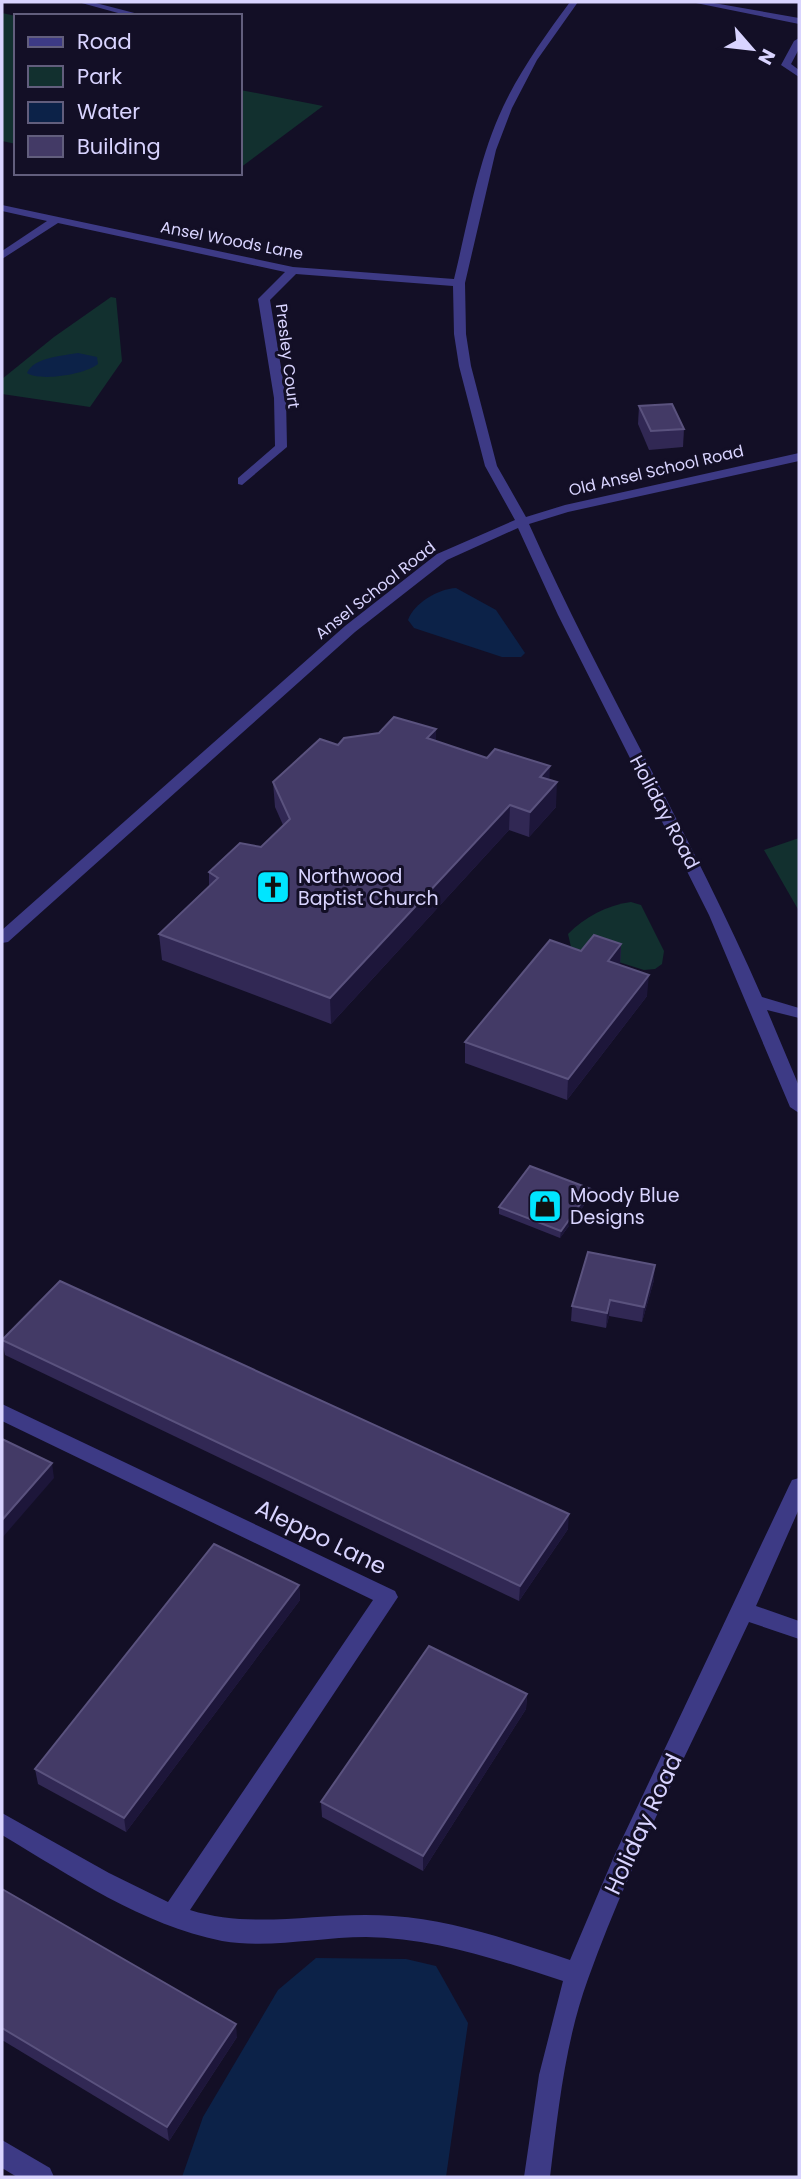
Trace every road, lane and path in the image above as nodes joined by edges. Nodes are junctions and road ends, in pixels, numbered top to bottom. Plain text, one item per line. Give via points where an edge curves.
1 (82, 2) edge
2 (575, 2) edge
3 (695, 2) edge
4 (133, 14) edge
5 (799, 21) edge
6 (799, 41) edge
7 (799, 75) edge
8 (2, 208) edge
9 (55, 220) junction
10 (2, 256) edge
11 (293, 270) junction
12 (459, 283) junction
13 (799, 457) edge
14 (242, 481) dead end
15 (522, 522) junction
16 (2, 938) edge
17 (756, 1001) junction
18 (799, 1013) edge
19 (799, 1107) edge
20 (2, 1412) edge
21 (799, 1486) edge
22 (744, 1611) junction
23 (799, 1630) edge
24 (2, 1823) edge
25 (173, 1914) junction
26 (578, 1974) junction
27 (2, 2153) edge
28 (41, 2177) edge
29 (537, 2177) edge

1 - 4 street
2 - 12 street via 532,60 507,108 491,150
3 - 5 street
6 - 7 street via 786,65
8 - 9 street, Ansel Woods Lane
9 - 10 street
9 - 11 street, Ansel Woods Lane
11 - 12 street, Ansel Woods Lane
11 - 14 street, Presley Court via 264,299 280,398 281,447
12 - 15 street via 465,366 491,466
13 - 15 street, Old Ansel School Road
15 - 16 street, Ansel School Road via 442,557 350,629
15 - 17 street, Holiday Road
17 - 18 street
17 - 19 street, Holiday Road
20 - 25 street, Aleppo Lane via 387,1597
21 - 22 street, Holiday Road
22 - 23 street
22 - 26 street, Holiday Road via 618,1873
24 - 25 street
25 - 26 street via 208,1927 268,1933 368,1926 460,1937
26 - 29 street, Holiday Road via 542,2122
27 - 28 street

